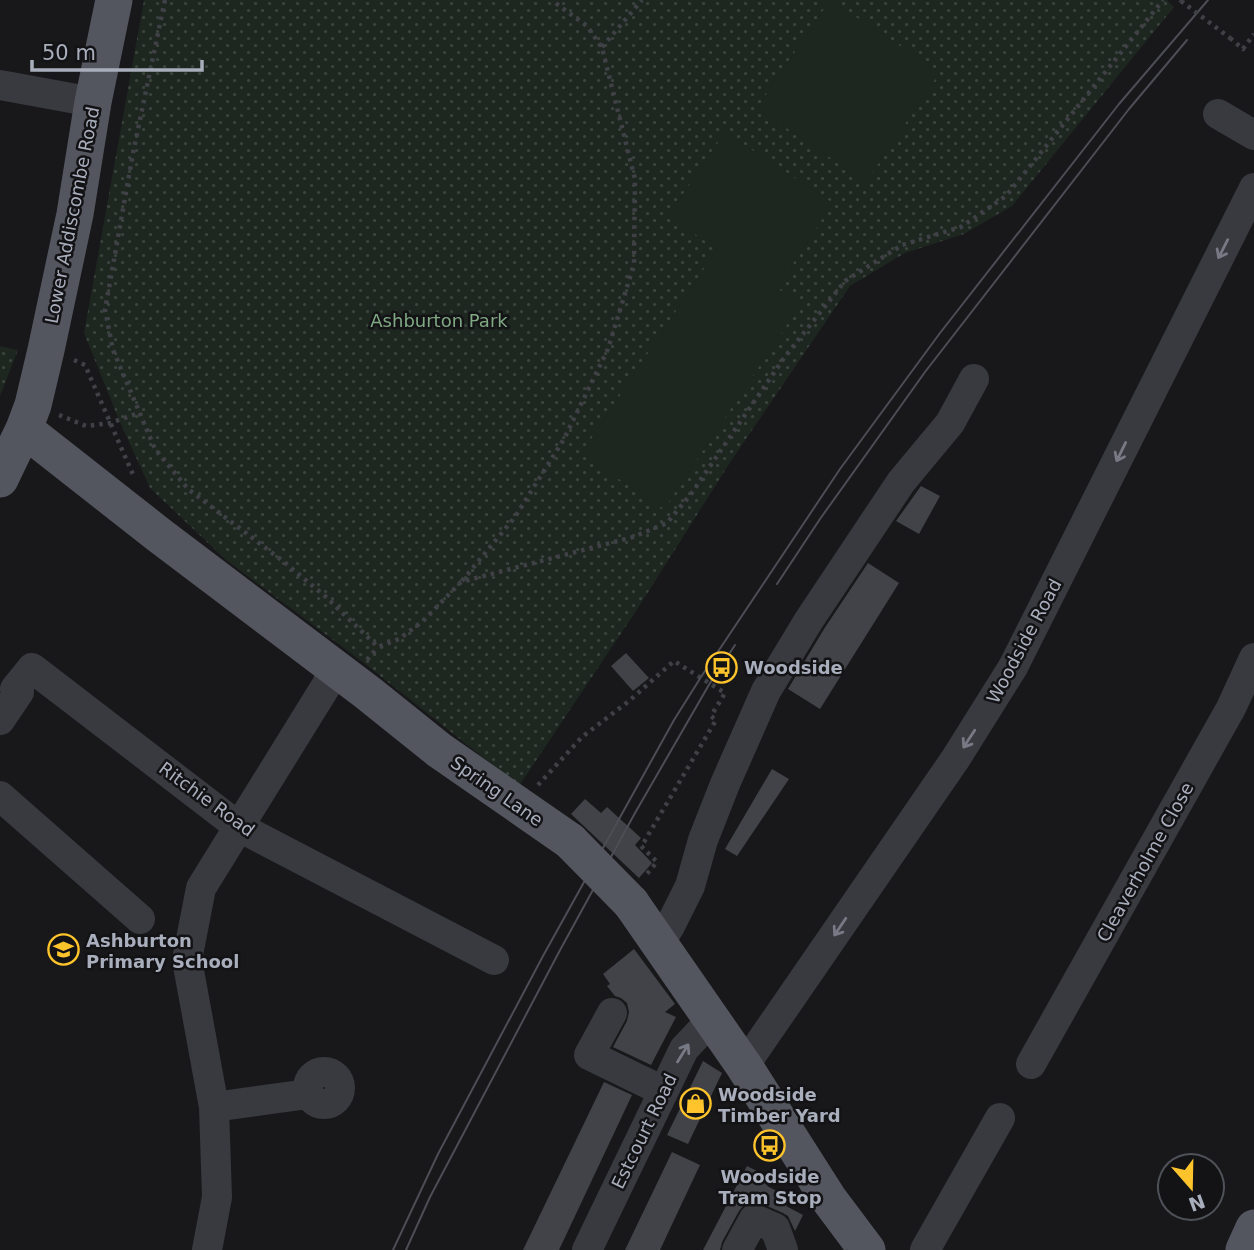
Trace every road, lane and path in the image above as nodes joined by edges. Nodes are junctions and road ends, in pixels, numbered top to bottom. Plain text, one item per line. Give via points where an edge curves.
1 (114, 0) edge
2 (165, 0) edge
3 (554, 0) edge
4 (642, 0) edge
5 (1163, 0) edge
6 (1181, 0) edge
7 (1254, 34) edge
8 (602, 48) junction
9 (0, 85) edge
10 (93, 102) junction
11 (1218, 114) dead end
12 (1254, 135) edge
13 (1254, 188) edge
14 (46, 351) junction
15 (974, 379) dead end
16 (139, 413) junction
17 (110, 423) junction
18 (18, 443) edge
19 (137, 485) dead end
20 (461, 582) junction
21 (1254, 658) edge
22 (334, 668) junction
23 (0, 720) edge
24 (0, 796) edge
25 (519, 806) junction
26 (239, 827) junction
27 (628, 900) junction
28 (140, 919) dead end
29 (659, 943) junction
30 (494, 960) dead end
31 (612, 1013) dead end
32 (713, 1022) junction
33 (1031, 1064) dead end
34 (744, 1066) junction
35 (663, 1091) junction
36 (308, 1094) dead end
37 (214, 1107) junction
38 (1000, 1118) dead end
39 (1254, 1228) edge
40 (207, 1250) edge
41 (587, 1250) edge
42 (737, 1250) edge
43 (783, 1250) edge
44 (867, 1250) edge
45 (925, 1250) edge
46 (1244, 1250) edge

1 - 10 main road, Lower Addiscombe Road
2 - 16 path via 106,310 113,350
3 - 8 path via 587,26
4 - 8 path
5 - 20 path via 1006,196 961,227 902,245 845,281 784,358 667,523 633,537
6 - 7 path, bridge via 1243,49
8 - 20 path via 635,179 634,264 608,349 564,439 515,517
9 - 10 street
10 - 14 main road, Lower Addiscombe Road
11 - 12 street
13 -> 34 street, Woodside Road via 1013,667 956,758
14 - 17 path via 85,365
14 - 18 main road, Lower Addiscombe Road
15 - 29 street via 950,423 901,482 766,691 725,784 690,886
16 - 17 path
16 - 20 path via 155,449 188,489 284,562 377,646 400,639
17 - 18 path
17 - 19 path
18 - 22 main road, Spring Lane via 170,543
21 - 33 street, Cleaverholme Close via 1231,708
22 - 25 main road, Spring Lane
22 - 26 street
23 - 26 street, Ritchie Road via 19,692 15,688 32,668
24 - 28 street
25 - 27 main road, Spring Lane, bridge via 569,841
25 - 27 path via 582,737 674,661 725,693 710,716 716,720 640,846 657,862
26 - 30 street, Ritchie Road
26 - 37 street via 201,888 187,960
27 - 29 main road, Spring Lane
29 - 32 main road, Spring Lane
31 - 35 street via 589,1055
32 - 34 main road, Spring Lane
35 -> 32 street, Estcourt Road via 684,1049
34 - 44 main road, Spring Lane via 828,1198
35 - 41 street, Estcourt Road
36 - 37 street
37 - 40 street via 217,1197
38 - 45 street
39 - 46 main road
42 - 43 street via 754,1219 775,1227

